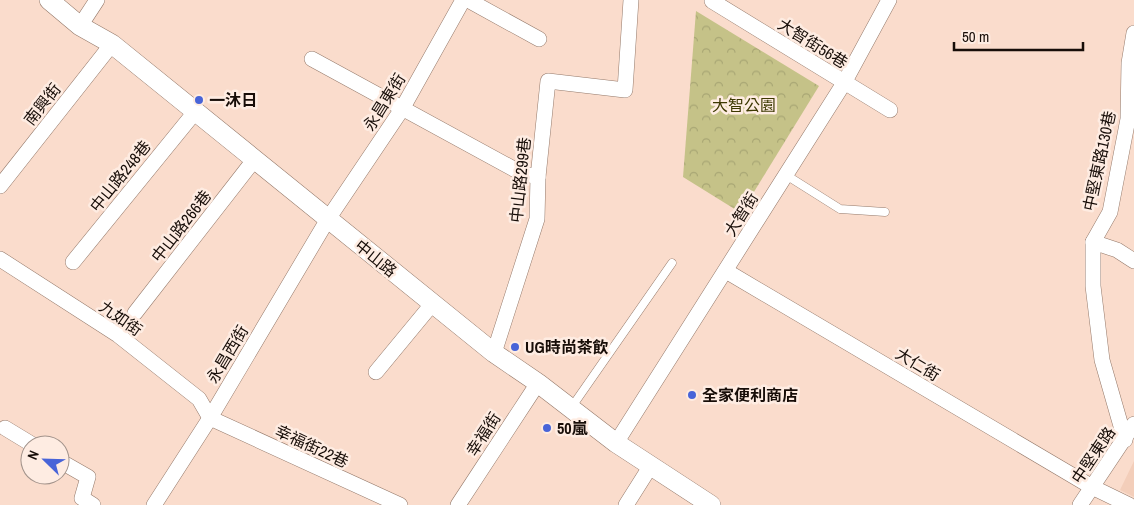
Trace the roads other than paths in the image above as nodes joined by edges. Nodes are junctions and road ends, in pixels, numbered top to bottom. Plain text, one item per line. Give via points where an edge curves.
1 (49, 0) edge
2 (97, 0) edge
3 (463, 0) edge
4 (468, 0) edge
5 (631, 0) edge
6 (889, 0) edge
7 (712, 1) dead end
8 (80, 26) junction
9 (1134, 33) edge
10 (539, 39) dead end
11 (112, 44) junction
12 (312, 59) dead end
13 (844, 83) junction
14 (402, 108) junction
15 (890, 110) dead end
16 (195, 112) junction
17 (254, 160) junction
18 (786, 175) junction
19 (538, 177) junction
20 (0, 186) edge
21 (885, 212) dead end
22 (328, 219) junction
23 (1093, 242) junction
24 (0, 258) edge
25 (1134, 261) edge
26 (73, 262) dead end
27 (672, 263) dead end
28 (726, 271) junction
29 (433, 303) junction
30 (135, 313) dead end
31 (494, 353) junction
32 (376, 372) dead end
33 (538, 383) junction
34 (571, 408) junction
35 (210, 418) junction
36 (1134, 424) edge
37 (5, 428) dead end
38 (20, 437) edge
39 (1125, 440) junction
40 (616, 443) junction
41 (650, 466) junction
42 (70, 467) edge
43 (1092, 487) junction
44 (93, 505) edge
45 (154, 505) edge
46 (400, 505) edge
47 (458, 505) edge
48 (626, 505) edge
49 (711, 505) edge
50 (1080, 505) edge
51 (1129, 505) edge

1 - 8 street, 中山路
2 - 8 street
3 - 14 street, 永昌東街
4 - 10 street
5 - 19 street, 中山路299巷 via 624,90 548,81
6 - 13 street, 大智街
7 - 13 street, 大智街56巷
8 - 11 street, 中山路
9 - 23 street, 中堅東路130巷 via 1129,63 1128,119 1110,212
11 - 16 street, 中山路
11 - 20 street, 南興街
12 - 14 street
13 - 15 street, 大智街56巷
13 - 18 street, 大智街
14 - 19 street via 521,173
14 - 22 street, 永昌東街
16 - 17 street, 中山路
16 - 26 street, 中山路248巷
17 - 22 street, 中山路
17 - 30 street, 中山路266巷
18 - 21 lane via 840,209
18 - 28 street, 大智街
19 - 31 street, 中山路299巷 via 537,219
22 - 29 street, 中山路
22 - 35 street, 永昌西街
23 - 25 street via 1117,250
23 - 39 street, 中堅東路130巷 via 1093,286 1102,360
24 - 35 street, 九如街 via 118,335 199,399
27 - 34 lane
28 - 40 street, 大智街
28 - 43 street, 大仁街
29 - 31 street, 中山路
29 - 32 street
31 - 33 street, 中山路
33 - 34 street, 中山路
33 - 47 street, 幸福街
34 - 40 street, 中山路
35 - 45 street, 永昌西街
35 - 46 street, 幸福街22巷
36 - 39 street, 中堅東路
37 - 38 street
39 - 43 street, 中堅東路
40 - 41 street, 中山路
41 - 48 street
41 - 49 street, 中山路
42 - 44 street via 88,477 82,498
43 - 50 street, 中堅東路
43 - 51 street, 大仁街

